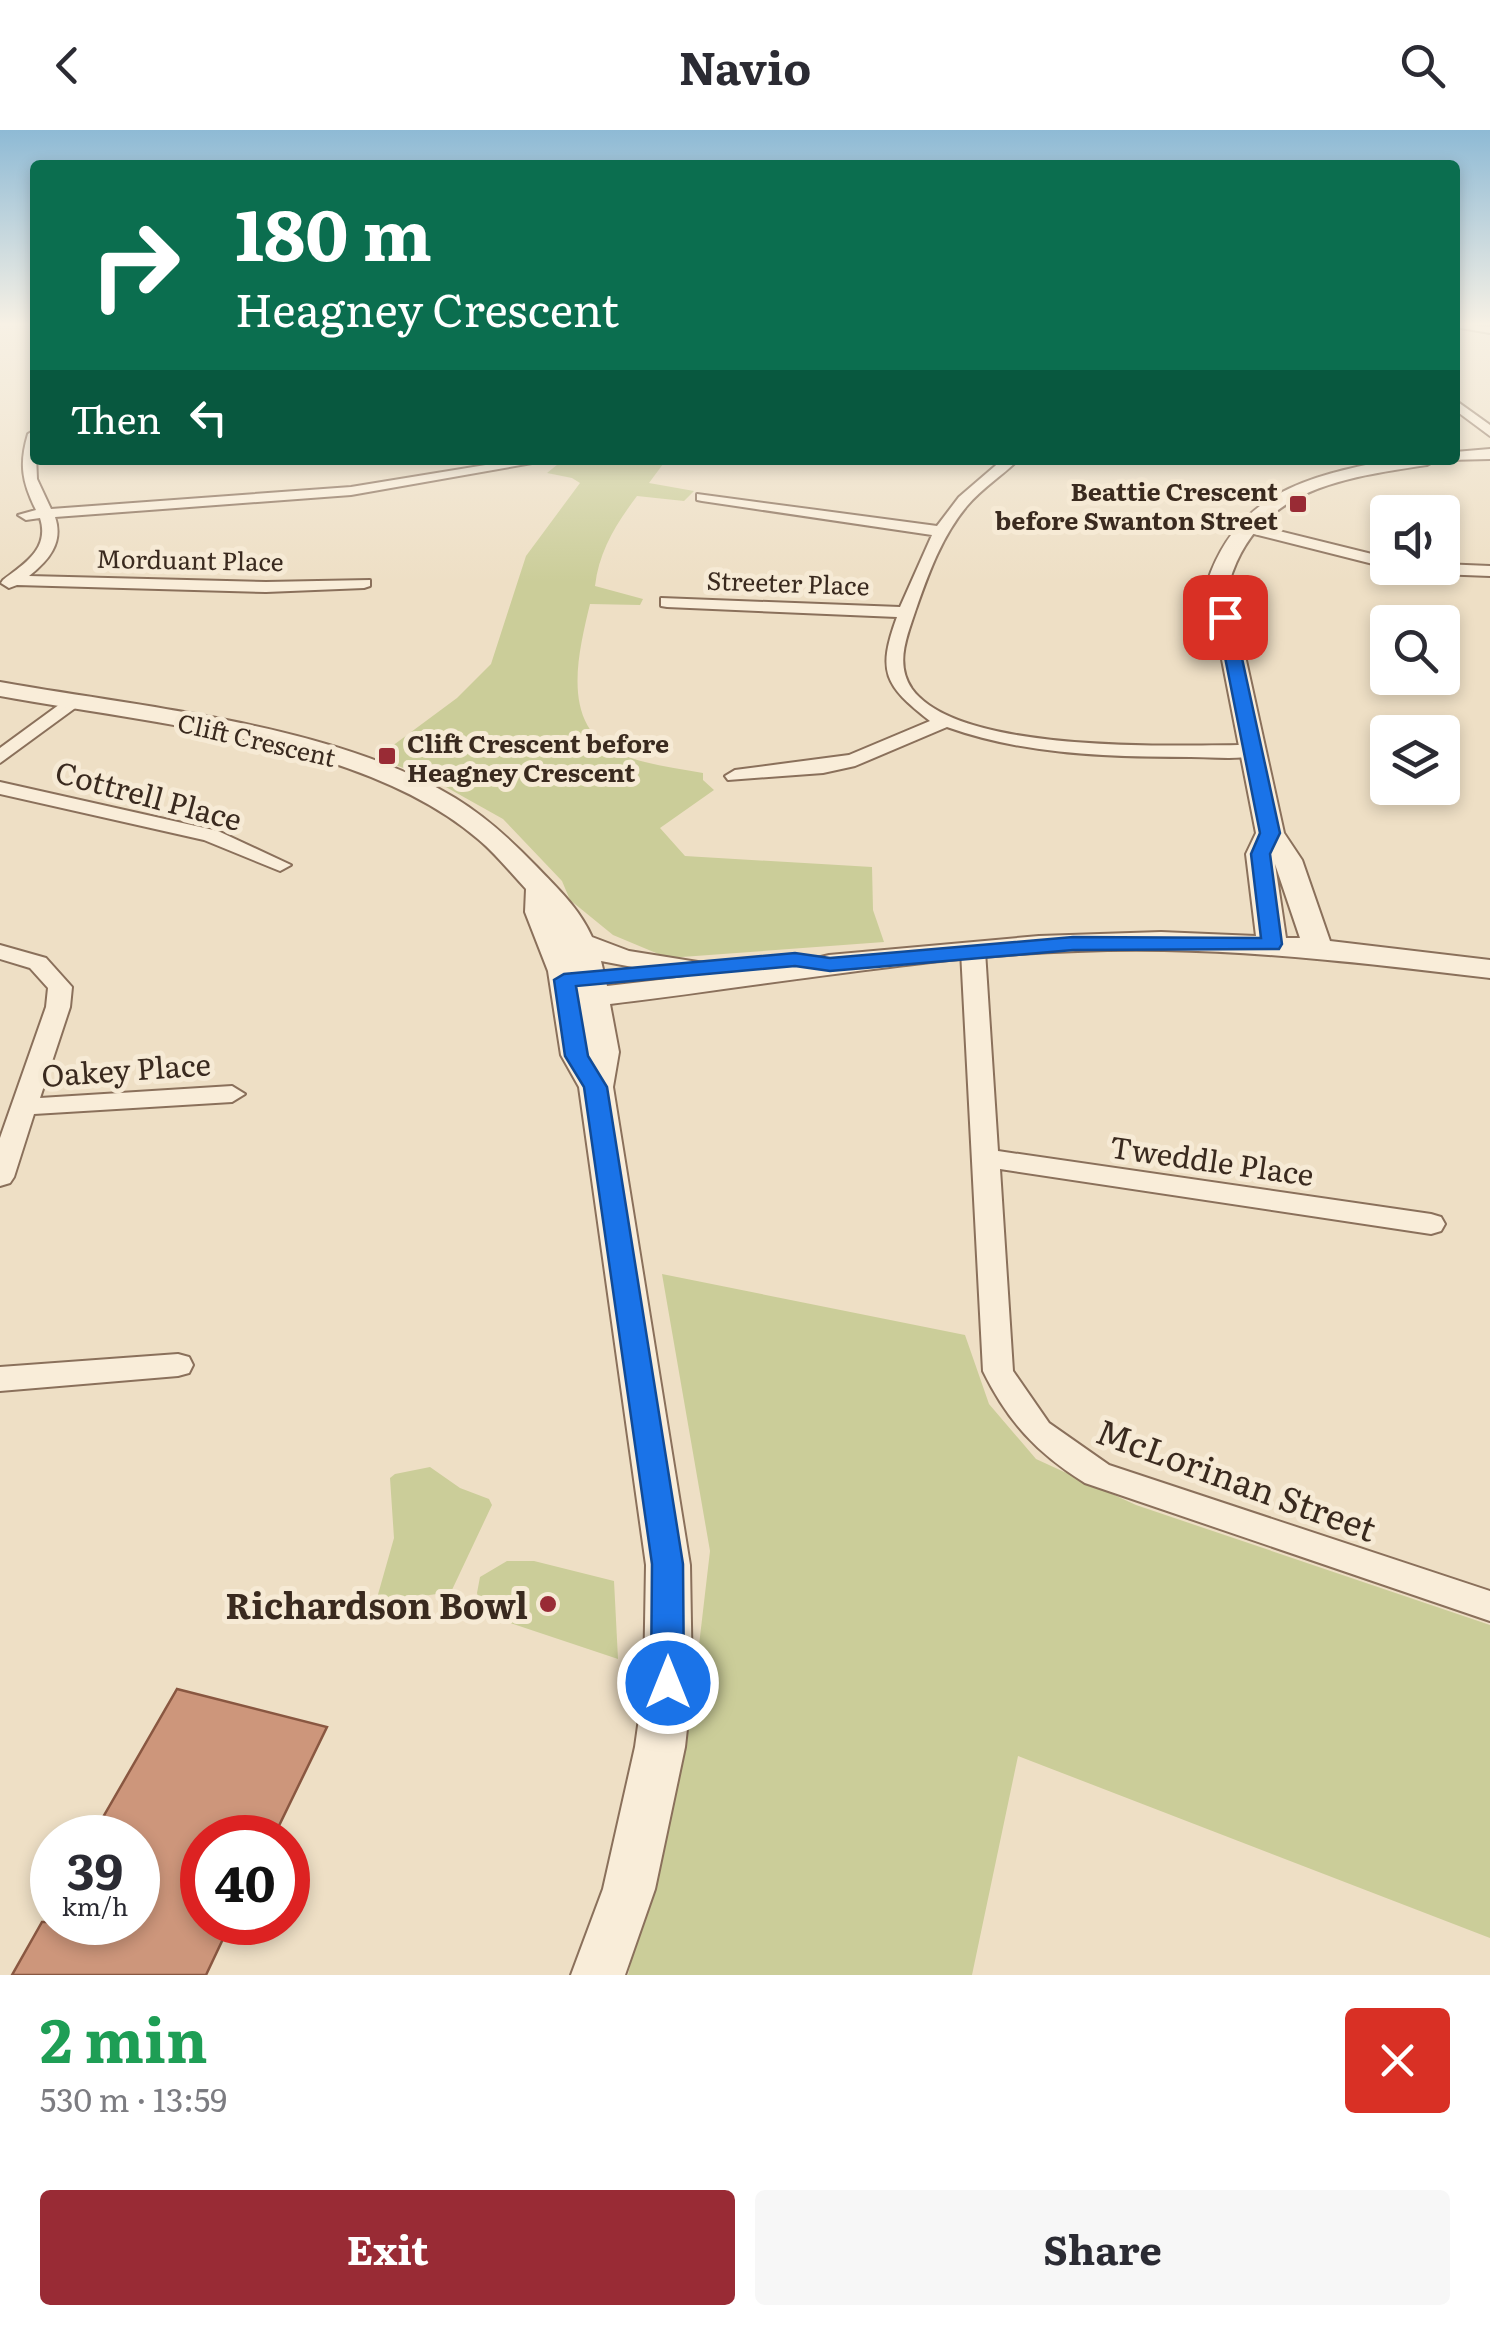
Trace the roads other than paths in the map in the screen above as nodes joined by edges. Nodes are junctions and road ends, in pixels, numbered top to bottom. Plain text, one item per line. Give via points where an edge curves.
1 (1463, 410) edge
2 (1490, 432) edge
3 (30, 439) edge
4 (1490, 454) edge
5 (1460, 457) edge
6 (8, 461) dead end
7 (511, 465) edge
8 (1005, 465) edge
9 (1405, 465) edge
10 (702, 497) dead end
11 (1243, 526) junction
12 (939, 530) junction
13 (1370, 558) edge
14 (1482, 572) edge
15 (364, 583) dead end
16 (7, 584) edge
17 (1490, 590) edge
18 (667, 602) dead end
19 (907, 612) junction
20 (0, 690) edge
21 (71, 702) junction
22 (945, 721) junction
23 (1253, 752) junction
24 (0, 757) edge
25 (735, 776) dead end
26 (0, 788) edge
27 (1270, 833) junction
28 (280, 866) dead end
29 (522, 867) junction
30 (581, 943) junction
31 (1272, 944) junction
32 (1318, 948) junction
33 (973, 951) junction
34 (0, 952) edge
35 (1490, 968) edge
36 (695, 977) junction
37 (579, 989) junction
38 (600, 1036) junction
39 (596, 1087) junction
40 (232, 1094) dead end
41 (24, 1107) junction
42 (984, 1158) junction
43 (0, 1177) edge
44 (1431, 1224) dead end
45 (178, 1365) dead end
46 (0, 1379) edge
47 (1490, 1606) edge
48 (598, 1975) edge

1 - 2 street
3 - 6 street
4 - 5 street
7 - 16 street via 351,491 21,508 43,546
8 - 12 street via 973,489
9 - 11 street via 1316,485
10 - 12 street
11 - 13 street
11 - 23 street via 1222,559 1218,584
12 - 19 street
14 - 17 street
15 - 16 street, Morduant Place
18 - 19 street, Streeter Place
19 - 22 street via 891,672 918,706
20 - 21 street, Clift Crescent
21 - 24 street
21 - 29 street, Clift Crescent via 273,738 392,776 443,802
22 - 23 street via 1031,743
22 - 25 street via 856,760
23 - 27 street
26 - 28 street, Cottrell Place via 211,835
27 - 31 street via 1260,854
27 - 32 street via 1288,860
29 - 30 street, Clift Crescent via 568,916
29 - 37 street, Clift Crescent
30 - 36 street
30 - 37 street, Clift Crescent
31 - 32 street
31 - 33 street via 1106,942
32 - 35 street
33 - 36 street via 788,974
33 - 42 street, McLorinan Street
34 - 41 street via 38,963 60,986
36 - 37 street
36 - 38 street via 632,1010
37 - 38 street, Clift Crescent
37 - 39 street, Clift Crescent via 577,1056
38 - 39 street, Clift Crescent
39 - 48 street, Clift Crescent via 665,1536 668,1683 629,1889
40 - 41 street, Oakey Place
41 - 43 street
42 - 44 street, Tweddle Place
42 - 47 street, McLorinan Street via 998,1371 1016,1410 1050,1446 1124,1485
45 - 46 street

